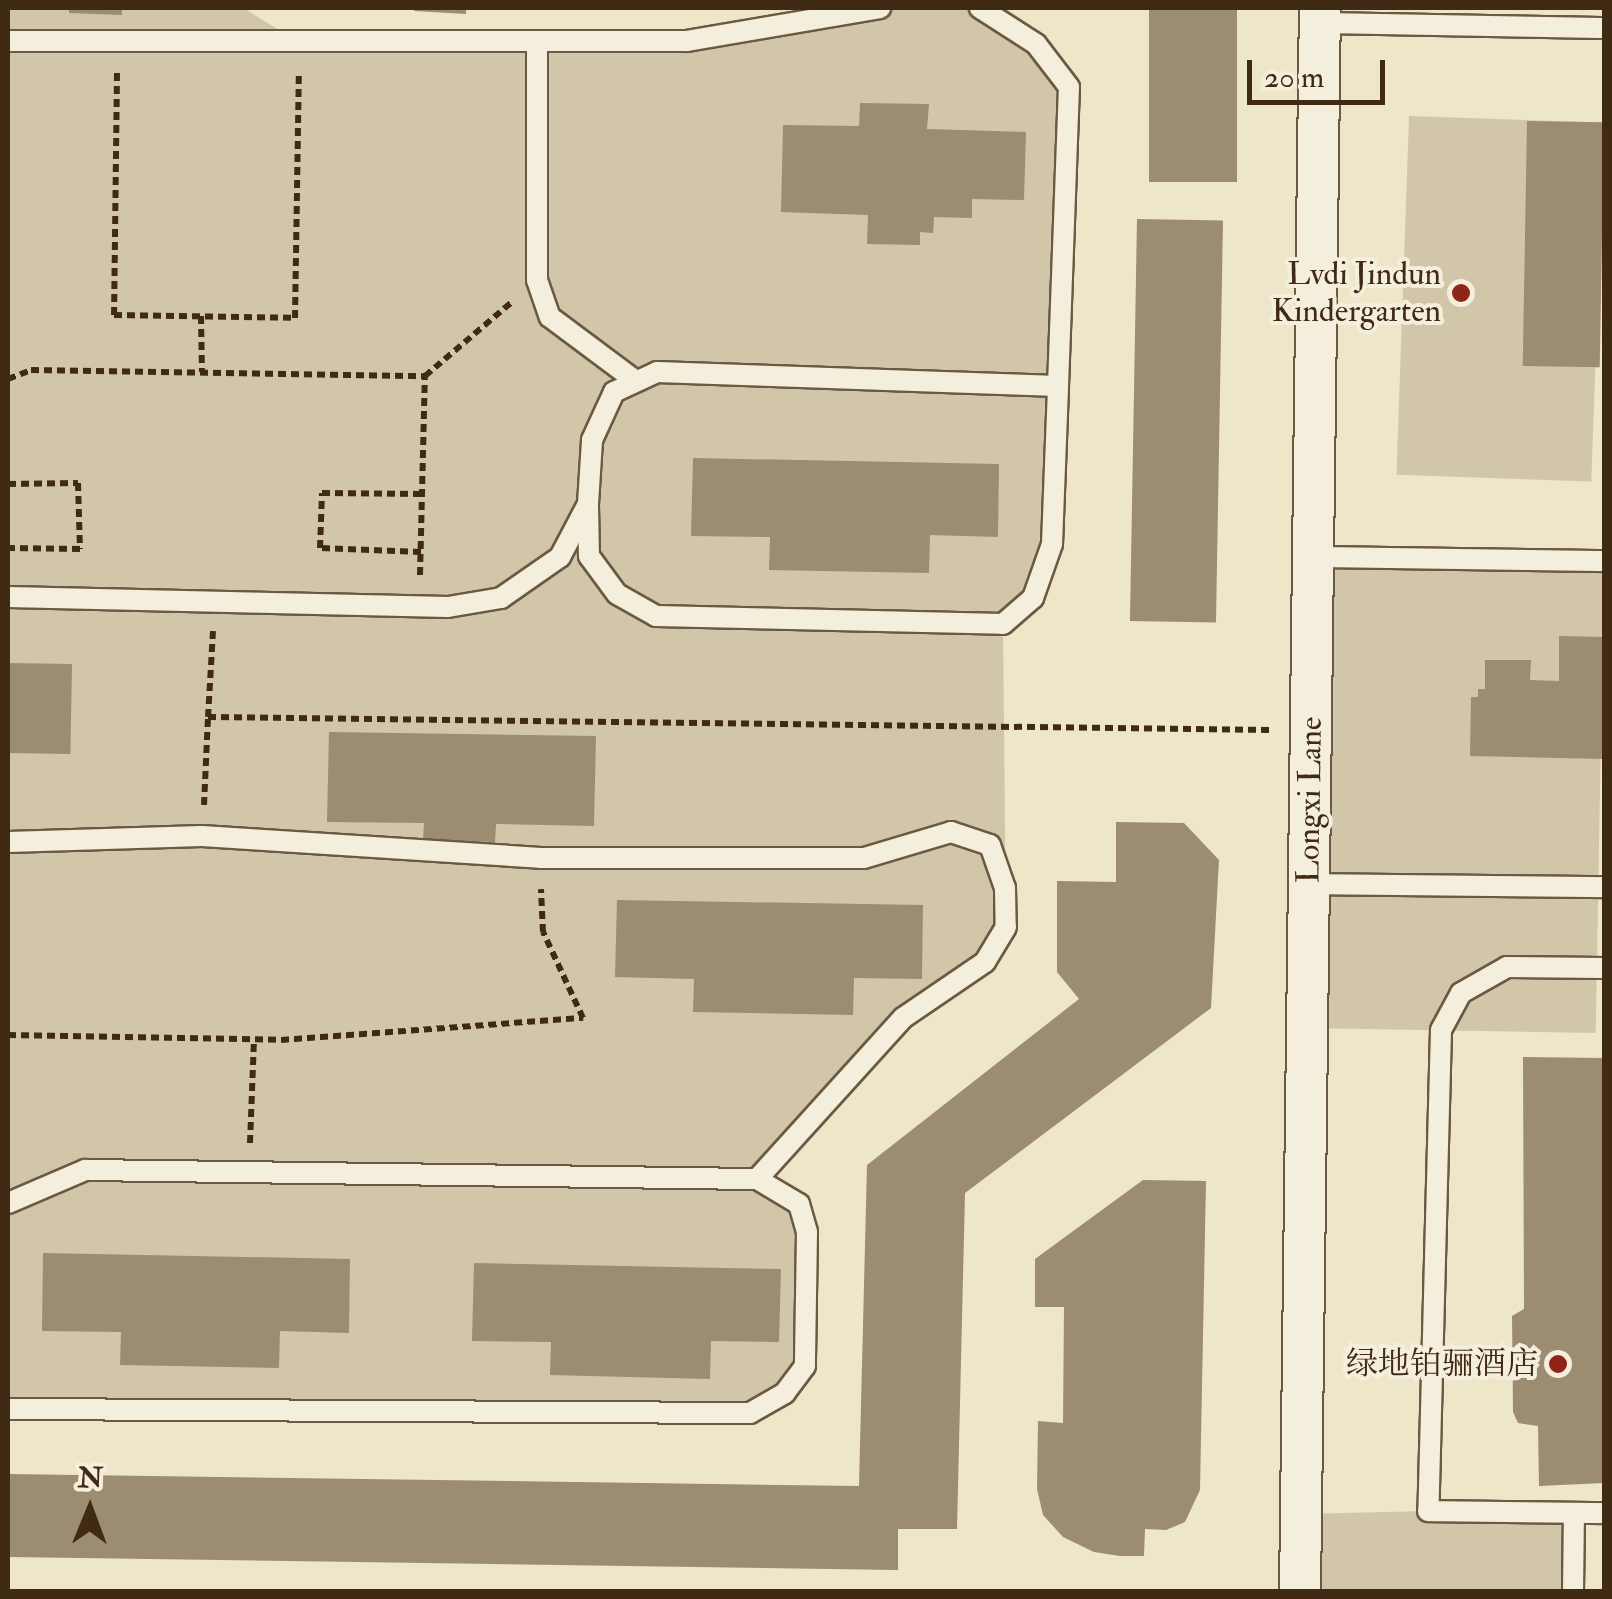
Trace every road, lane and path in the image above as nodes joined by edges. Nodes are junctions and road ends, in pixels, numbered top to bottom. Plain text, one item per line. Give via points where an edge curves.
1 (880, 8) edge
2 (980, 8) edge
3 (1320, 15) edge
4 (1604, 28) edge
5 (8, 41) edge
6 (118, 42) junction
7 (299, 42) junction
8 (537, 42) junction
9 (537, 280) junction
10 (201, 316) junction
11 (202, 372) junction
12 (425, 376) junction
13 (8, 379) edge
14 (636, 381) junction
15 (1058, 386) junction
16 (8, 484) edge
17 (422, 494) junction
18 (588, 504) junction
19 (8, 548) edge
20 (420, 552) junction
21 (1314, 558) junction
22 (1604, 560) edge
23 (8, 597) edge
24 (215, 601) junction
25 (420, 606) junction
26 (208, 716) junction
27 (1311, 730) junction
28 (202, 836) junction
29 (8, 842) edge
30 (540, 858) junction
31 (1309, 884) junction
32 (1604, 887) edge
33 (1604, 968) edge
34 (8, 1035) edge
35 (254, 1040) junction
36 (249, 1172) junction
37 (757, 1179) junction
38 (8, 1203) edge
39 (8, 1409) edge
40 (1574, 1513) junction
41 (1604, 1513) edge
42 (1300, 1592) edge
43 (1572, 1592) edge

1 - 8 lane via 688,42
2 - 15 lane via 1036,44 1069,86
3 - 4 lane
3 - 21 street, Longxi Lane
5 - 6 lane
6 - 7 lane
6 - 10 path via 114,315
7 - 8 lane
7 - 10 path via 295,318
8 - 9 lane
9 - 12 path
9 - 14 lane via 550,317
10 - 11 path
11 - 12 path
11 - 13 path via 31,370
12 - 17 path
14 - 15 lane via 658,372
14 - 18 lane via 614,392 592,440
15 - 18 lane via 1052,544 1033,598 1002,624 656,616 617,594 589,556
16 - 19 path via 78,483 80,549
17 - 20 path
17 - 20 path via 322,492 320,548
18 - 25 lane via 560,558 501,598
20 - 25 path
21 - 22 lane
21 - 27 street, Longxi Lane
23 - 24 lane
24 - 25 lane
24 - 26 path
26 - 27 path
26 - 28 path
27 - 31 street, Longxi Lane
28 - 29 lane
28 - 30 lane
30 - 35 path via 543,932 582,1018
30 - 37 lane via 864,858 950,832 990,845 1005,888 1006,927 985,962 903,1018
31 - 32 lane
31 - 42 street, Longxi Lane
33 - 40 lane via 1506,967 1461,993 1441,1030 1428,1511
34 - 35 path
35 - 36 path
36 - 37 lane
36 - 38 lane via 85,1170
37 - 39 lane via 799,1204 807,1232 805,1366 785,1393 750,1413
40 - 41 lane
40 - 43 lane

